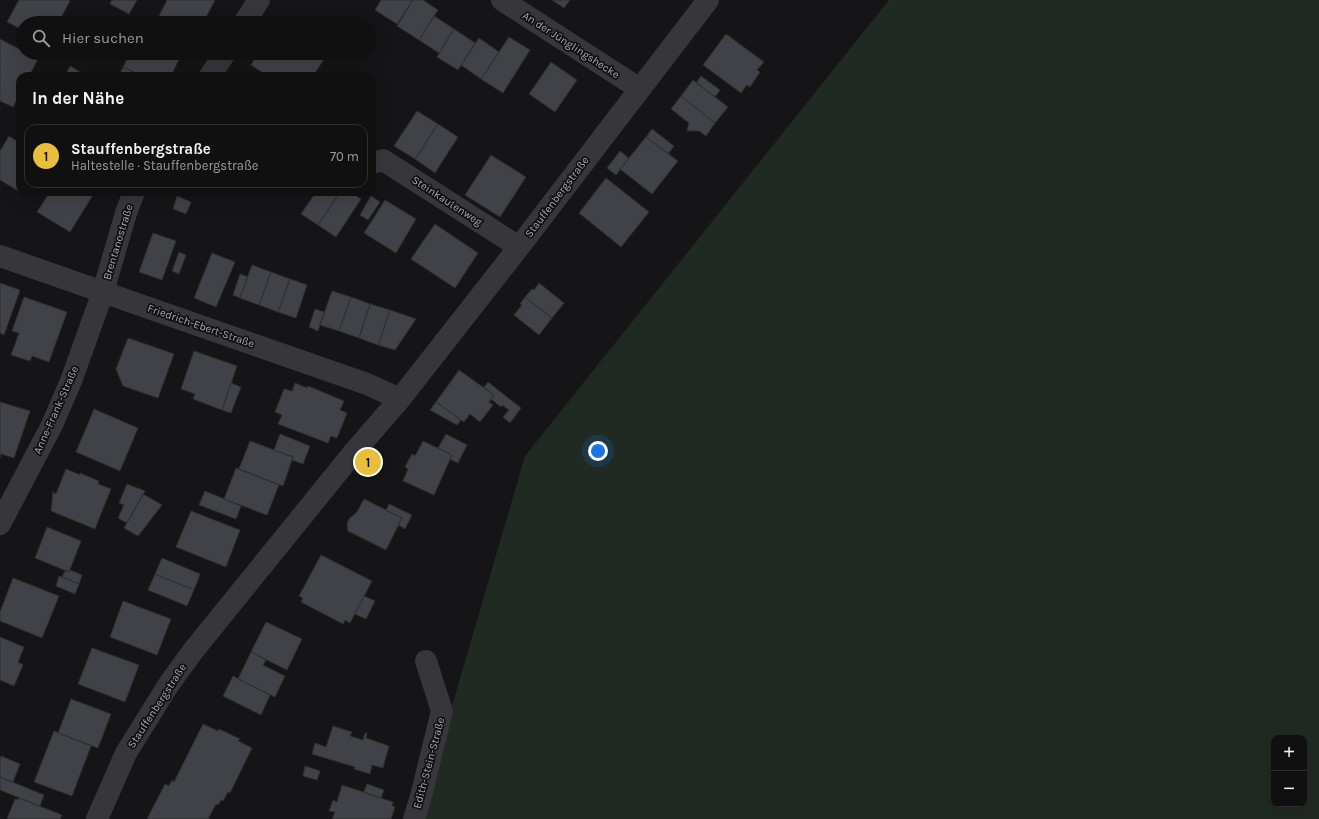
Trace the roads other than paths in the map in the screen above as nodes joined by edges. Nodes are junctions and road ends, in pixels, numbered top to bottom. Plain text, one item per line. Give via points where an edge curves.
1 (259, 0) edge
2 (502, 0) edge
3 (708, 0) edge
4 (249, 16) edge
5 (221, 60) edge
6 (215, 72) edge
7 (640, 89) junction
8 (376, 162) edge
9 (132, 196) edge
10 (520, 247) junction
11 (0, 256) edge
12 (103, 292) junction
13 (400, 399) junction
14 (1, 518) edge
15 (426, 661) dead end
16 (97, 819) edge
17 (414, 819) edge

1 - 4 street
2 - 7 street, An der Jünglingshecke
3 - 7 street, Stauffenbergstraße
5 - 6 street
7 - 10 street, Stauffenbergstraße
8 - 10 street, Steinkautenweg via 383,160
9 - 12 street, Brentanostraße
10 - 13 street, Stauffenbergstraße
11 - 12 street, Friedrich-Ebert-Straße
12 - 13 street, Friedrich-Ebert-Straße via 367,384
12 - 14 street, Anne-Frank-Straße via 52,426
13 - 16 street, Stauffenbergstraße via 193,651 126,753
15 - 17 street, Edith-Stein-Straße via 442,711

